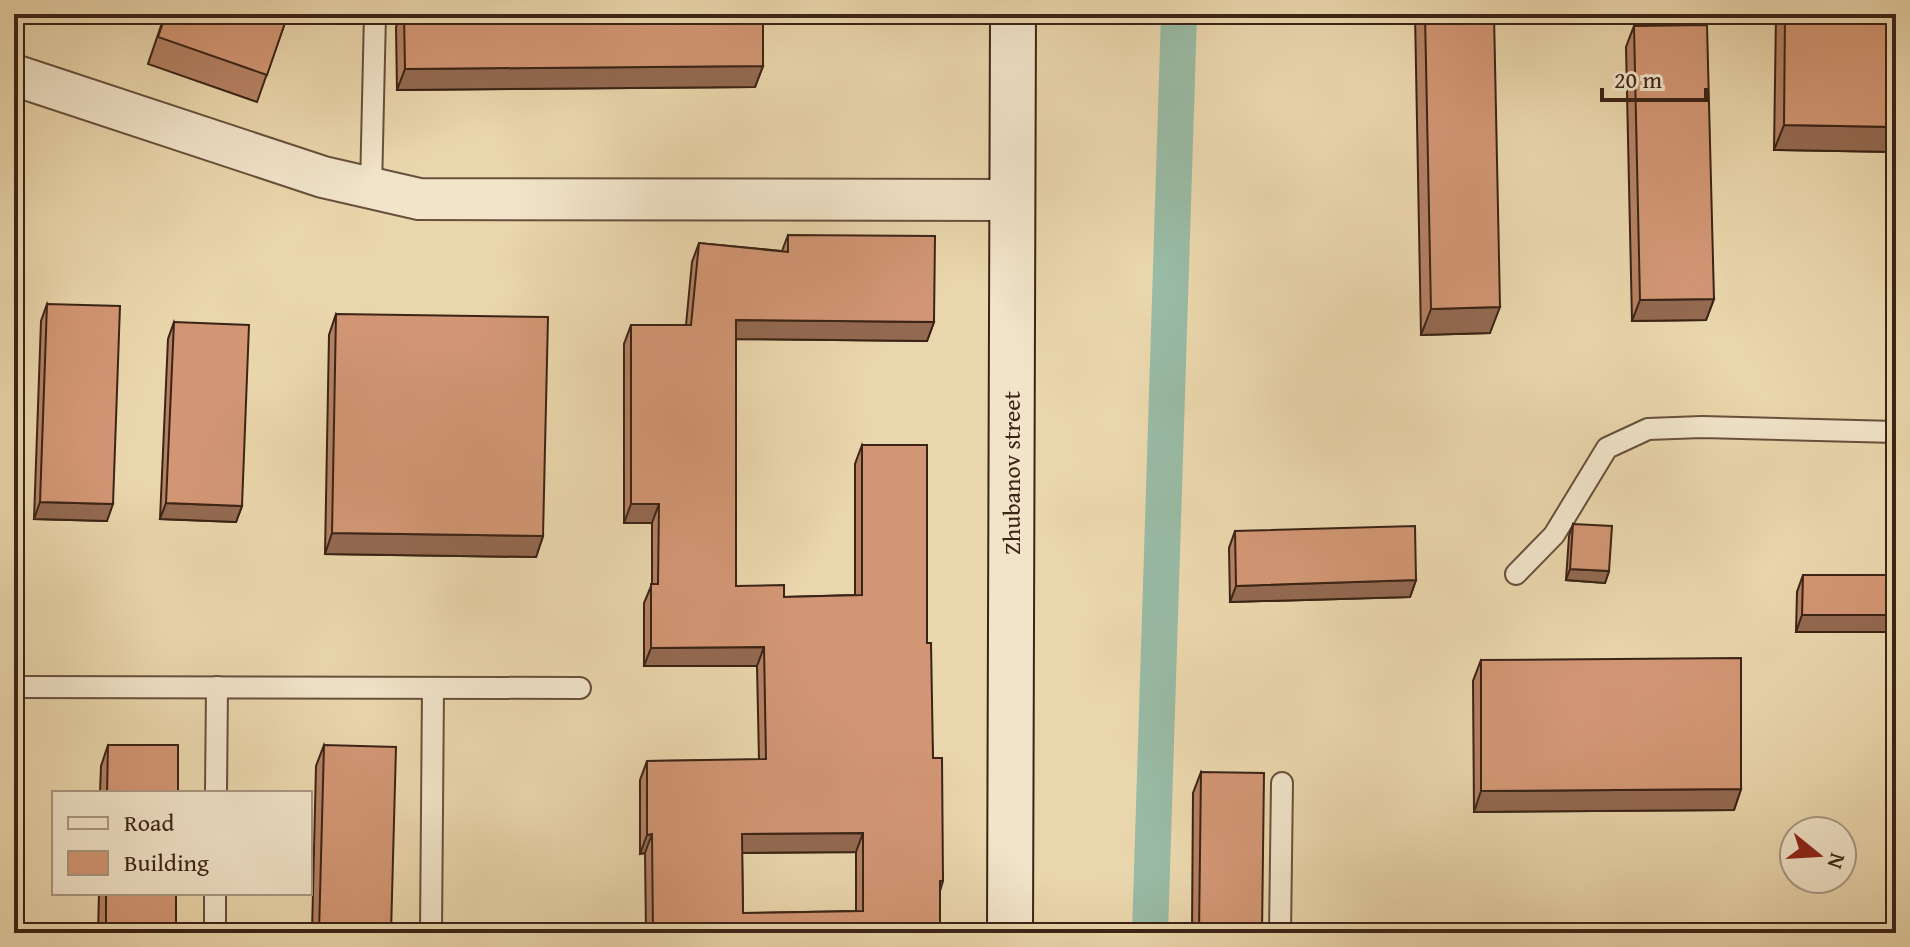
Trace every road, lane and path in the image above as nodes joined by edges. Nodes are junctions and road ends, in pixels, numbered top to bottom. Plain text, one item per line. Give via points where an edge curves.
1 (375, 14) edge
2 (1013, 14) edge
3 (14, 75) edge
4 (371, 188) junction
5 (1012, 200) junction
6 (1896, 432) edge
7 (1516, 574) dead end
8 (14, 687) edge
9 (217, 687) junction
10 (433, 688) junction
11 (580, 688) dead end
12 (1282, 783) dead end
13 (216, 791) edge
14 (215, 895) edge
15 (215, 933) edge
16 (431, 933) edge
17 (1010, 933) edge
18 (1280, 933) edge

1 - 4 lane
2 - 5 main road, Zhubanov street
3 - 4 street
4 - 5 street via 419,199
5 - 17 main road, Zhubanov street
6 - 7 lane via 1648,429 1607,448 1554,535
8 - 9 lane
9 - 10 lane
9 - 13 lane
10 - 11 lane
10 - 16 lane
12 - 18 lane
14 - 15 lane

